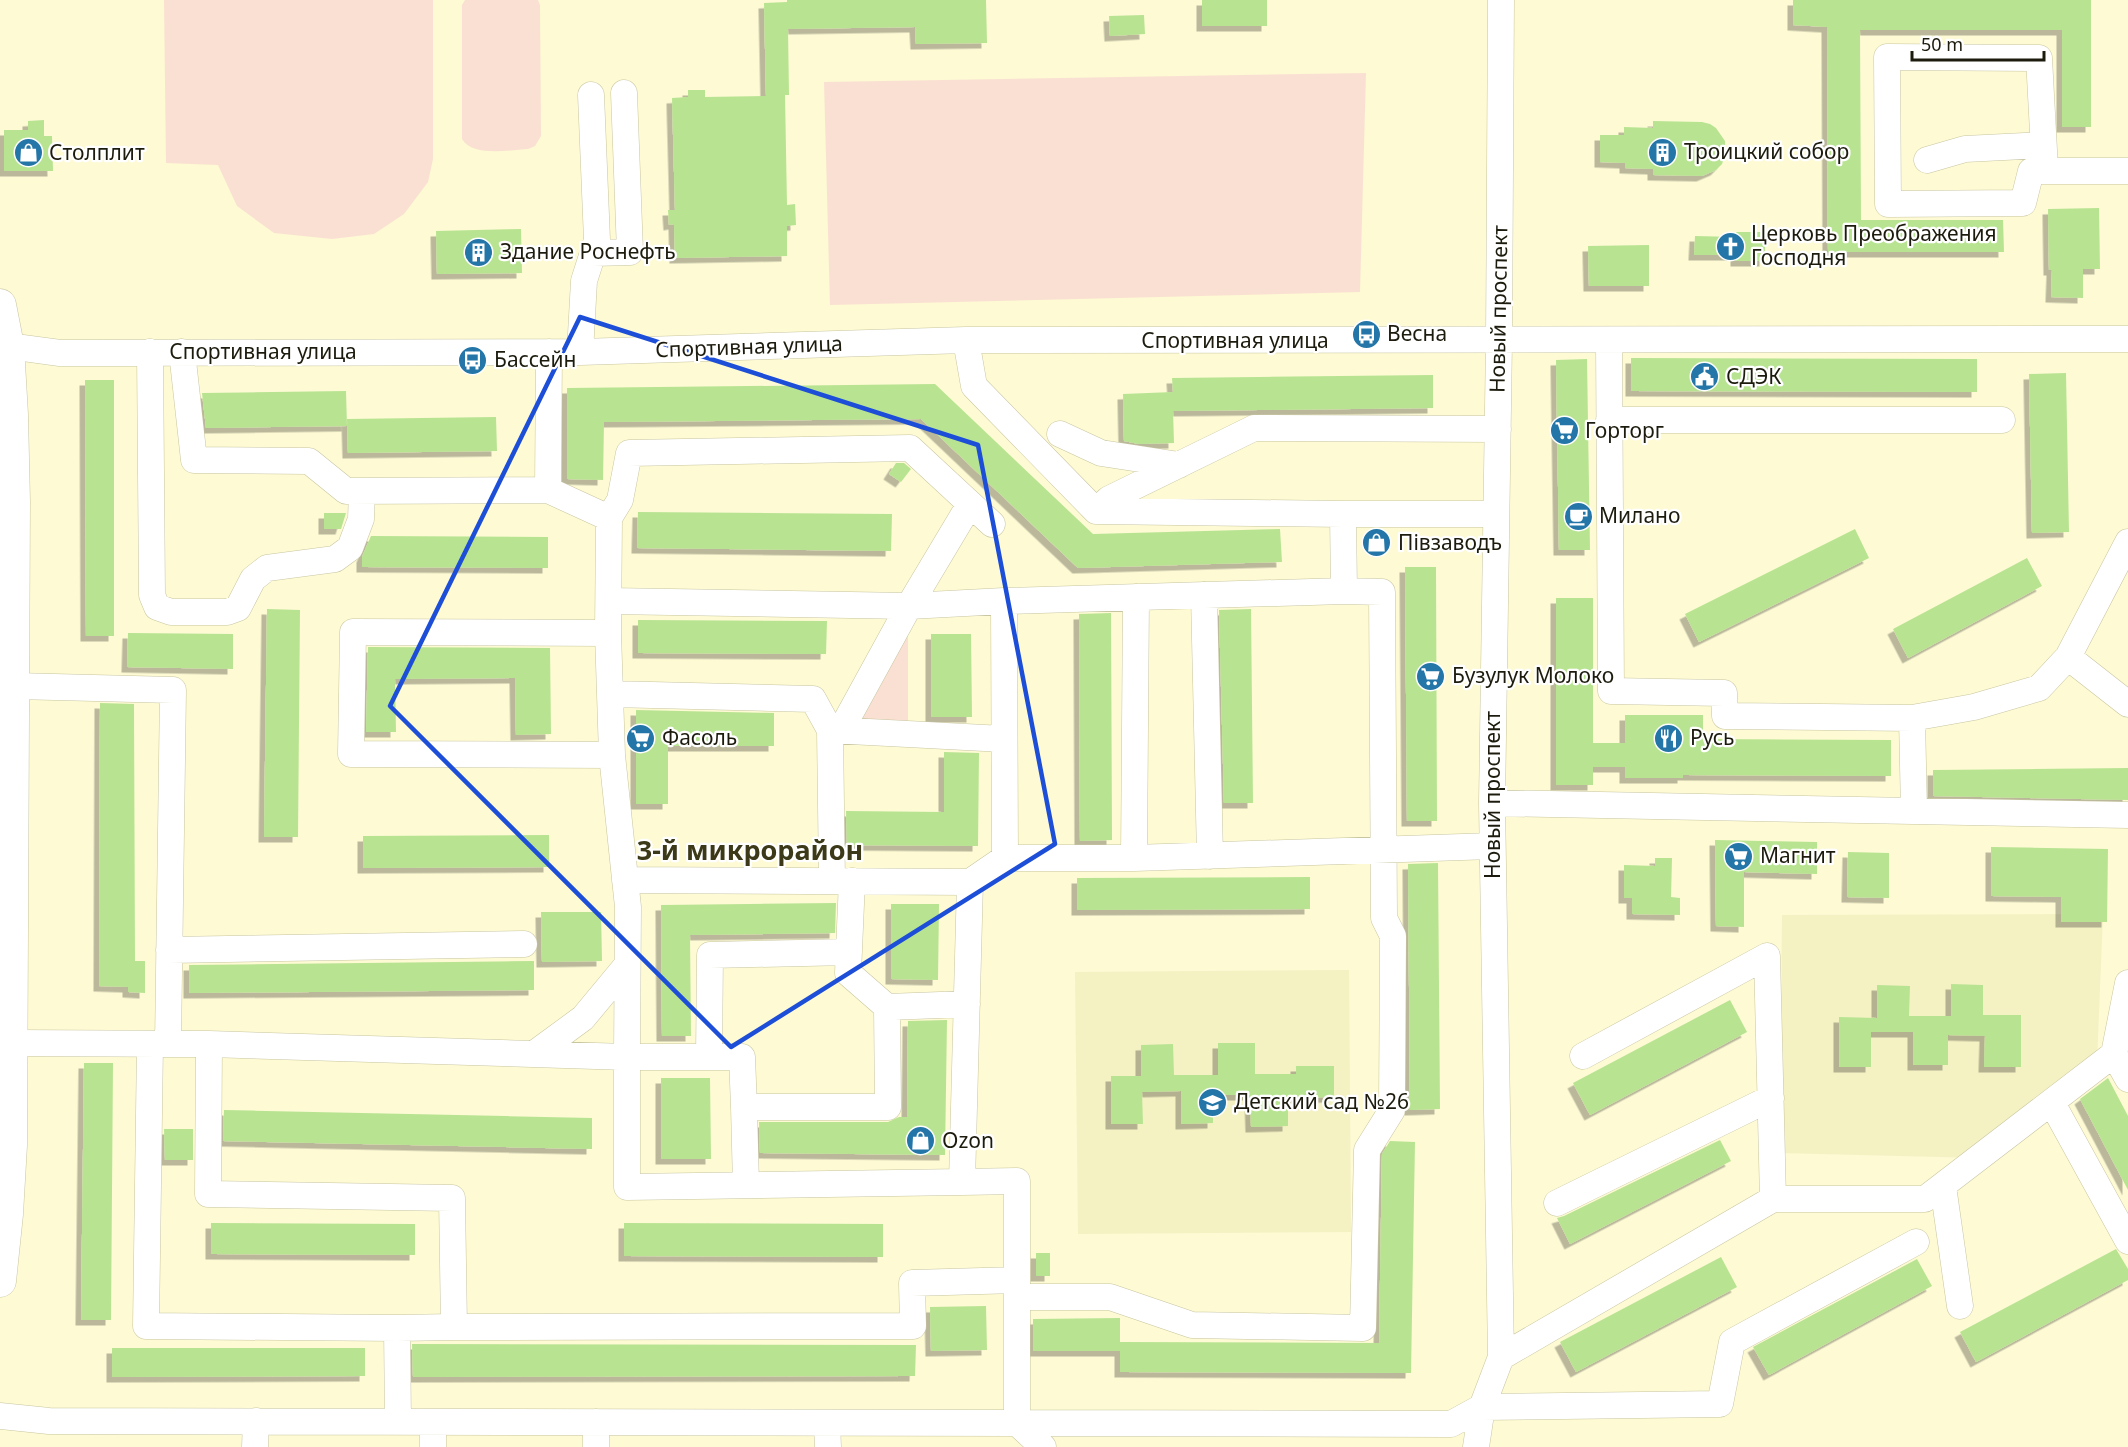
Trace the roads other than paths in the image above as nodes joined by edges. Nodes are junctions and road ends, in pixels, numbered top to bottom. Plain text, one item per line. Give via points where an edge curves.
1 (1501, 0) edge
2 (624, 93) dead end
3 (591, 95) dead end
4 (2044, 157) junction
5 (1927, 160) dead end
6 (2128, 171) edge
7 (592, 253) junction
8 (0, 305) edge
9 (2128, 339) edge
10 (966, 340) junction
11 (1609, 340) junction
12 (1499, 341) junction
13 (4, 346) edge
14 (150, 352) junction
15 (182, 352) junction
16 (549, 352) junction
17 (580, 352) junction
18 (1609, 420) junction
19 (2002, 420) dead end
20 (1498, 429) junction
21 (1060, 434) dead end
22 (1179, 465) junction
23 (548, 490) junction
24 (362, 491) junction
25 (970, 504) junction
26 (1096, 511) junction
27 (1343, 514) junction
28 (1496, 514) junction
29 (609, 518) junction
30 (992, 524) dead end
31 (2128, 542) edge
32 (1344, 591) junction
33 (1204, 595) junction
34 (1136, 597) junction
35 (1004, 600) junction
36 (609, 601) junction
37 (909, 606) junction
38 (608, 633) junction
39 (7, 641) edge
40 (2068, 657) junction
41 (15, 686) junction
42 (611, 694) junction
43 (2128, 704) edge
44 (1912, 718) junction
45 (835, 730) junction
46 (1004, 739) junction
47 (612, 755) junction
48 (1492, 803) junction
49 (1914, 811) junction
50 (2128, 814) edge
51 (1492, 846) junction
52 (1384, 849) junction
53 (1210, 856) junction
54 (1005, 858) junction
55 (1134, 858) junction
56 (625, 880) junction
57 (842, 881) junction
58 (970, 882) junction
59 (7, 922) edge
60 (524, 944) dead end
61 (169, 950) junction
62 (849, 952) junction
63 (627, 965) junction
64 (2128, 983) edge
65 (967, 1004) junction
66 (887, 1007) junction
67 (13, 1043) junction
68 (159, 1044) junction
69 (209, 1044) junction
70 (534, 1054) junction
71 (2114, 1054) junction
72 (1582, 1056) dead end
73 (627, 1057) junction
74 (709, 1057) junction
75 (2128, 1079) edge
76 (1771, 1098) junction
77 (2052, 1103) junction
78 (744, 1107) junction
79 (962, 1182) junction
80 (746, 1185) junction
81 (1943, 1186) junction
82 (1773, 1199) junction
83 (1557, 1203) dead end
84 (4, 1214) edge
85 (2128, 1241) edge
86 (1916, 1242) dead end
87 (0, 1281) edge
88 (1017, 1289) junction
89 (1960, 1306) dead end
90 (454, 1327) junction
91 (397, 1328) junction
92 (1501, 1357) junction
93 (1482, 1407) junction
94 (0, 1416) edge
95 (256, 1421) junction
96 (398, 1422) junction
97 (433, 1422) junction
98 (1017, 1423) junction
99 (596, 1435) edge
100 (828, 1435) edge
101 (1265, 1435) edge
102 (255, 1447) edge
103 (433, 1447) edge
104 (1043, 1447) edge
105 (1476, 1447) edge

1 - 12 street, Новый проспект
2 - 7 street via 630,252
3 - 7 street via 597,240
4 - 4 street via 2039,58 1887,57 1888,204 2023,203 2031,171
4 - 5 street via 1965,149
4 - 6 street
7 - 17 street via 584,281
8 - 13 main road
9 - 11 street, Спортивная улица
10 - 12 street, Спортивная улица
10 - 17 street, Спортивная улица
10 - 26 street via 974,386
11 - 12 street, Спортивная улица
11 - 18 street
12 - 20 street, Новый проспект
13 - 14 street, Спортивная улица via 60,353
13 - 39 main road via 12,415
14 - 15 street, Спортивная улица
14 - 24 street via 152,595 158,607 171,612 227,612 238,608 253,579 267,568 335,559 350,548 361,519
15 - 16 street, Спортивная улица
15 - 24 street via 194,460 309,461 346,491
16 - 17 street, Спортивная улица
16 - 23 street
18 - 19 street
18 - 44 street via 1611,691 1724,693 1725,716
20 - 22 street via 1254,428
20 - 28 street, Новый проспект
21 - 22 street via 1101,453
22 - 26 street via 1109,499
23 - 24 street
23 - 29 street
25 - 29 street via 910,448 629,453 620,500
25 - 30 street
25 - 37 street
26 - 27 street
27 - 28 street
27 - 32 street
28 - 48 street, Новый проспект
29 - 36 street
31 - 40 street
32 - 33 street
32 - 52 street via 1382,592
33 - 34 street
33 - 53 street
34 - 35 street
34 - 55 street
35 - 37 street
35 - 46 street
36 - 37 street
36 - 38 street
37 - 45 street
38 - 42 street
38 - 47 street via 353,633 351,754
39 - 41 main road
40 - 43 street
40 - 44 street via 2039,688 1974,707
41 - 59 main road
41 - 61 street via 173,690
42 - 45 street via 813,699
42 - 47 street
44 - 49 street
45 - 46 street
45 - 57 street
46 - 54 street
47 - 56 street
48 - 49 street
48 - 51 street, Новый проспект
49 - 50 street
51 - 52 street
51 - 92 street, Новый проспект
52 - 53 street
52 - 88 street via 1384,918 1393,936 1392,1110 1367,1150 1363,1328 1192,1325 1110,1297
53 - 55 street
54 - 55 street
54 - 58 street
56 - 57 street
56 - 63 street
57 - 58 street
57 - 62 street
58 - 65 street
59 - 67 main road
60 - 61 street
61 - 68 street
62 - 66 street via 848,973
62 - 74 street via 710,955
63 - 70 street via 583,1018
63 - 73 street
64 - 71 street
65 - 66 street
65 - 79 street
66 - 78 street via 888,1107
67 - 68 street
67 - 84 main road via 11,1145
68 - 69 street
68 - 91 street via 146,1326
69 - 70 street
69 - 90 street via 208,1194 452,1198
70 - 73 street
71 - 75 street
71 - 77 street
72 - 76 street via 1767,956
73 - 74 street
73 - 80 street via 627,1187
74 - 78 street via 742,1057
76 - 82 street
76 - 83 street
77 - 81 street
77 - 85 street
78 - 80 street
79 - 80 street
79 - 88 street via 1017,1181
81 - 82 street via 1925,1199
81 - 89 street
82 - 92 street
84 - 87 main road
86 - 93 street via 1732,1342 1720,1404
88 - 90 street via 912,1283 913,1326
88 - 98 street
90 - 91 street
91 - 96 street
92 - 93 street, Новый проспект
93 - 101 street via 1451,1424
93 - 105 street, Новый проспект
94 - 95 street via 49,1421
95 - 96 street
95 - 102 street
96 - 97 street
97 - 99 street
97 - 103 street
98 - 100 street
98 - 101 street
98 - 104 street
99 - 100 street

